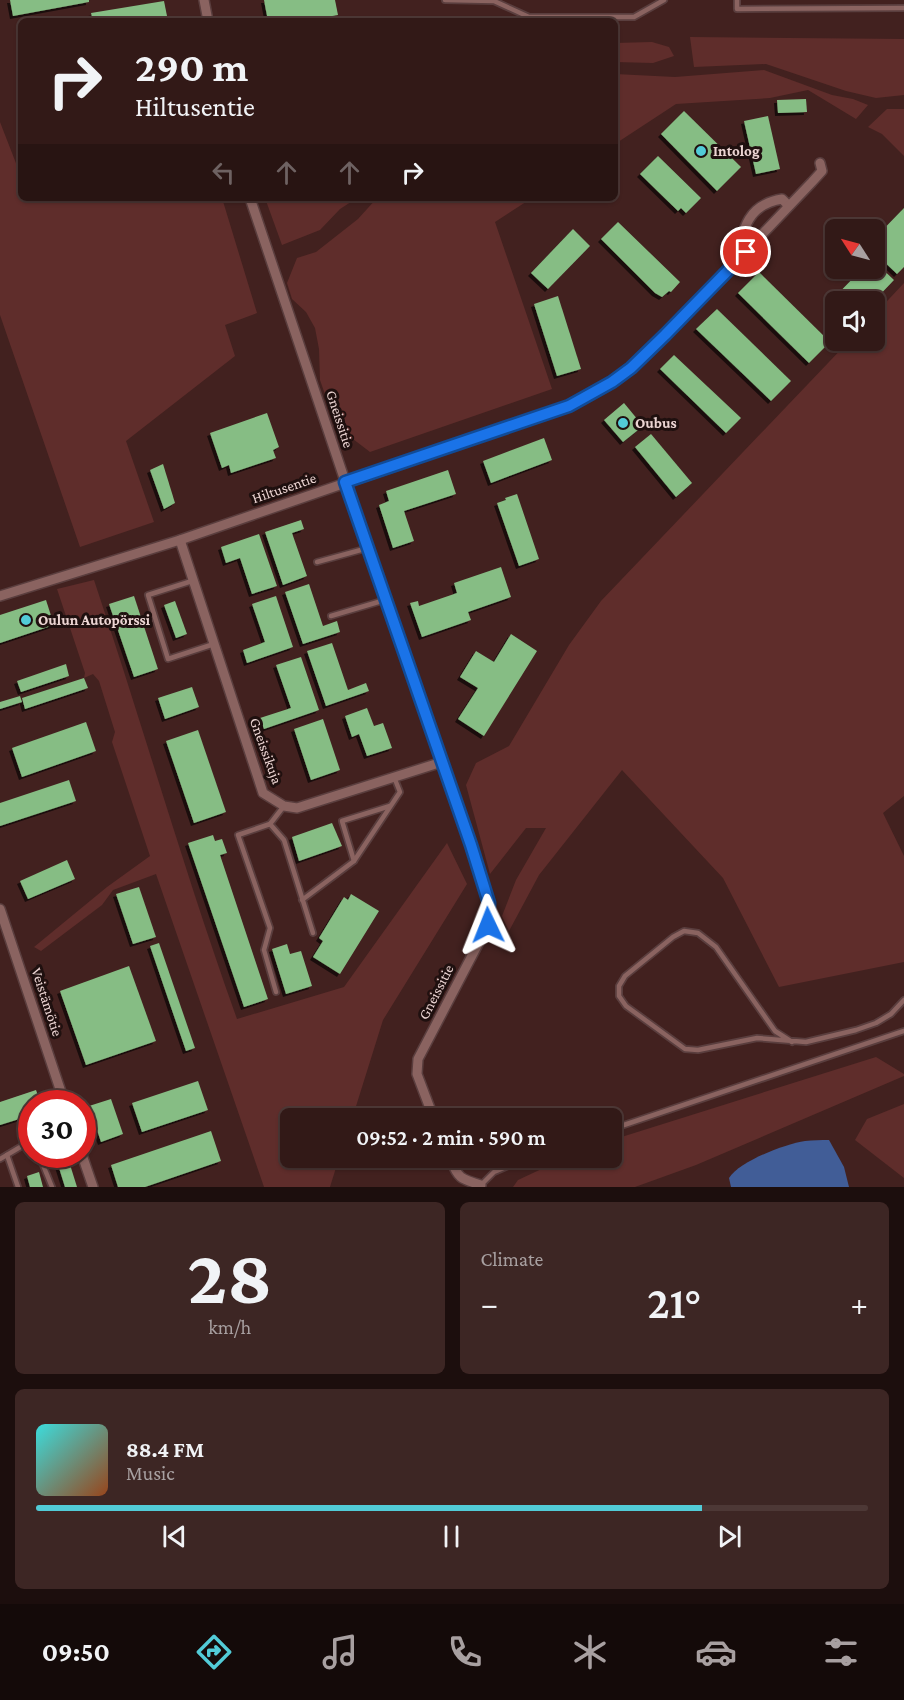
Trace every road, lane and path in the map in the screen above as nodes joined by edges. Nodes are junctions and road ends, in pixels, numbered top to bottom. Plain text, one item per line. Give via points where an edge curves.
1 (204, 0) edge
2 (445, 0) edge
3 (664, 0) edge
4 (737, 0) edge
5 (904, 8) edge
6 (207, 18) edge
7 (820, 163) dead end
8 (251, 201) edge
9 (788, 205) junction
10 (737, 261) junction
11 (345, 482) junction
12 (180, 540) junction
13 (368, 548) junction
14 (317, 562) dead end
15 (193, 580) junction
16 (0, 596) edge
17 (385, 600) junction
18 (331, 616) dead end
19 (214, 644) junction
20 (442, 762) junction
21 (394, 777) junction
22 (284, 806) junction
23 (390, 806) junction
24 (270, 824) junction
25 (354, 861) junction
26 (302, 900) junction
27 (0, 909) edge
28 (312, 933) dead end
29 (276, 992) dead end
30 (904, 1000) edge
31 (904, 1031) edge
32 (792, 1042) junction
33 (60, 1090) edge
34 (430, 1108) edge
35 (622, 1127) edge
36 (18, 1148) edge
37 (7, 1155) junction
38 (0, 1160) edge
39 (44, 1168) edge
40 (86, 1168) edge
41 (454, 1168) edge
42 (503, 1168) edge
43 (480, 1186) edge
44 (18, 1187) edge
45 (52, 1187) edge
46 (93, 1187) edge

1 - 6 street
2 - 3 lane via 494,1 529,17 634,17
4 - 5 lane via 737,9
7 - 9 street, Hiltusentie via 822,171
8 - 11 street, Gneissitie
9 - 10 street, Hiltusentie
9 - 10 street via 782,199 769,201 751,214
10 - 11 street, Hiltusentie via 631,368 612,382 569,406
11 - 12 street, Hiltusentie
11 - 13 street, Gneissitie
12 - 15 street, Gneissikuja
12 - 16 street, Hiltusentie
13 - 14 lane
13 - 17 street, Gneissitie
15 - 19 street, Gneissikuja
15 - 19 lane via 148,595 168,659
17 - 18 lane
17 - 20 street, Gneissitie
19 - 22 street, Gneissikuja via 263,793
20 - 21 street
20 - 34 street, Gneissitie via 489,903 488,925 418,1059 417,1074
21 - 22 street via 297,807
21 - 23 lane via 400,792
22 - 24 lane
23 - 25 lane
23 - 25 lane via 342,821
24 - 26 lane via 284,840
24 - 29 lane via 238,835 270,928 264,950
25 - 26 lane
26 - 28 lane
27 - 33 street, Veistämötie
30 - 32 lane via 876,1023 806,1042
31 - 35 lane
32 - 32 lane via 775,1031 716,947 698,933 684,931 673,937 619,986 619,996 626,1006 685,1049 757,1038
36 - 37 lane
37 - 38 lane
37 - 44 lane
39 - 45 lane
40 - 46 street
41 - 43 street via 462,1180
42 - 43 lane

